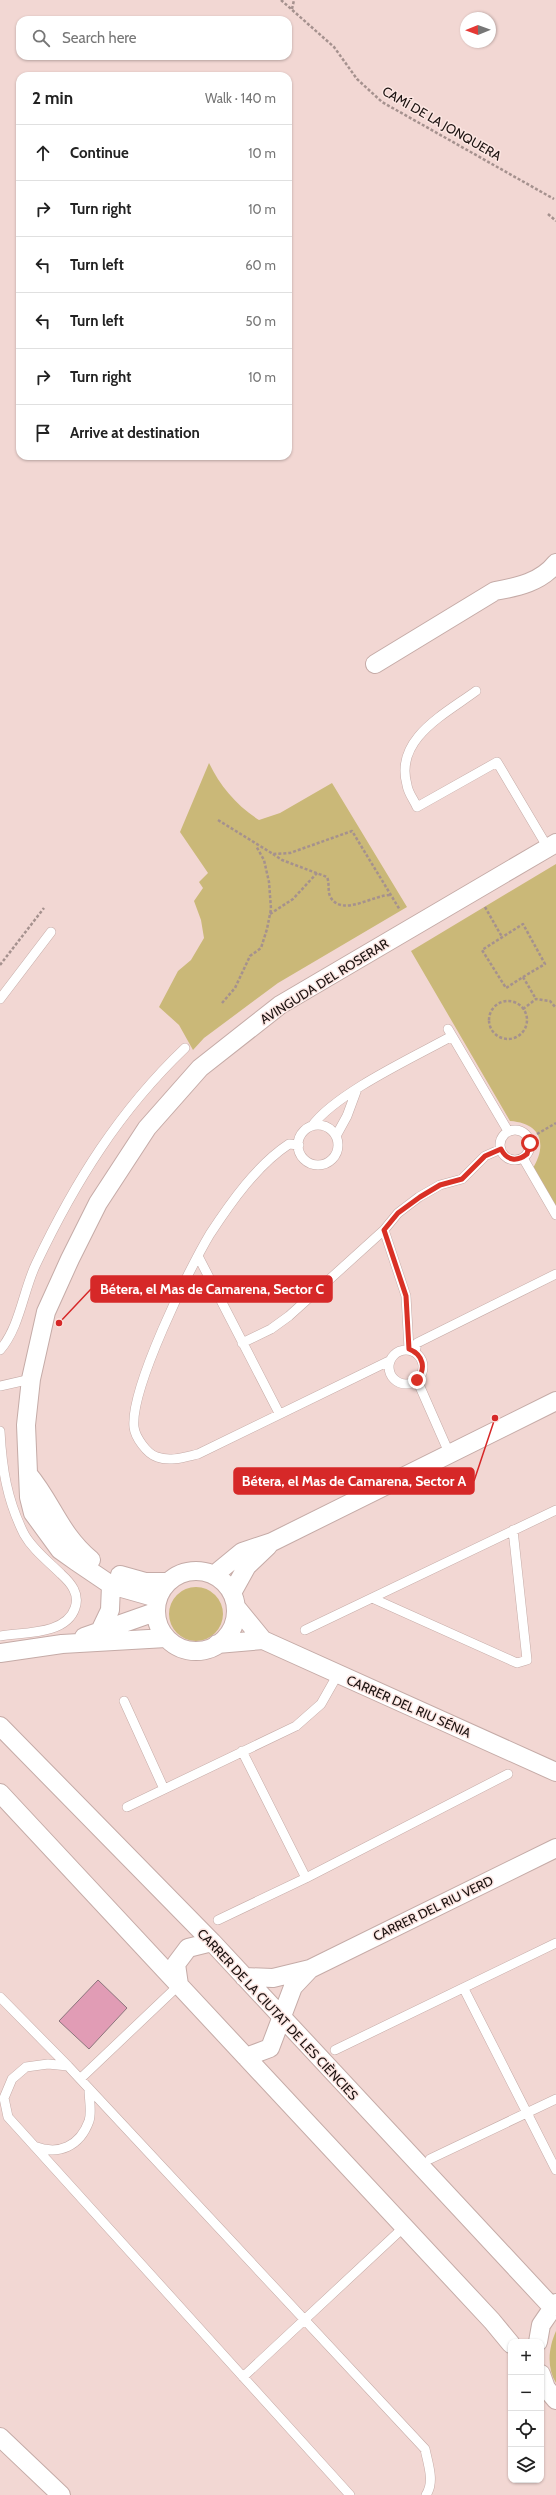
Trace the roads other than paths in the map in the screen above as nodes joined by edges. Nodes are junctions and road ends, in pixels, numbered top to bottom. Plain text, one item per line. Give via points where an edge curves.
1 (556, 563) edge
2 (375, 664) dead end
3 (476, 691) dead end
4 (552, 845) edge
5 (51, 932) dead end
6 (0, 1000) edge
7 (185, 1048) dead end
8 (357, 1089) junction
9 (312, 1126) junction
10 (508, 1131) junction
11 (336, 1136) junction
12 (299, 1145) junction
13 (501, 1149) junction
14 (522, 1158) junction
15 (556, 1215) edge
16 (384, 1230) junction
17 (198, 1256) junction
18 (556, 1274) edge
19 (242, 1343) junction
20 (0, 1350) edge
21 (412, 1350) junction
22 (389, 1361) junction
23 (31, 1379) junction
24 (417, 1380) junction
25 (0, 1386) edge
26 (556, 1401) edge
27 (279, 1413) junction
28 (0, 1431) edge
29 (450, 1455) junction
30 (28, 1474) junction
31 (556, 1510) edge
32 (512, 1530) junction
33 (272, 1542) junction
34 (214, 1575) junction
35 (168, 1582) junction
36 (111, 1585) junction
37 (372, 1598) junction
38 (234, 1600) junction
39 (156, 1605) junction
40 (305, 1630) dead end
41 (100, 1631) junction
42 (0, 1636) edge
43 (166, 1638) junction
44 (263, 1640) junction
45 (62, 1644) junction
46 (217, 1644) junction
47 (0, 1653) edge
48 (338, 1674) junction
49 (124, 1702) dead end
50 (0, 1726) edge
51 (242, 1751) junction
52 (556, 1772) edge
53 (508, 1774) dead end
54 (164, 1789) junction
55 (0, 1793) edge
56 (127, 1807) dead end
57 (556, 1848) edge
58 (306, 1878) junction
59 (218, 1920) dead end
60 (212, 1942) junction
61 (556, 1943) edge
62 (310, 1969) junction
63 (244, 1976) junction
64 (179, 1985) junction
65 (464, 1989) junction
66 (0, 1997) edge
67 (282, 2017) junction
68 (335, 2050) dead end
69 (246, 2056) junction
70 (68, 2066) junction
71 (80, 2079) junction
72 (89, 2089) junction
73 (556, 2099) edge
74 (527, 2113) junction
75 (33, 2145) junction
76 (430, 2159) dead end
77 (556, 2170) edge
78 (404, 2227) junction
79 (554, 2305) edge
80 (304, 2319) junction
81 (539, 2339) edge
82 (508, 2341) edge
83 (243, 2377) junction
84 (0, 2437) edge
85 (62, 2495) edge
86 (350, 2495) edge
87 (426, 2495) edge

1 - 2 street via 547,574 518,587 495,591
3 - 4 lane via 431,724 410,746 405,765 406,785 417,807 497,762
4 - 23 street, AVINGUDA DEL ROSERAR via 280,1005 200,1068 148,1128 98,1203 46,1312
5 - 6 lane
7 - 20 lane via 152,1080 121,1118 93,1159 63,1209 36,1263 14,1325
8 - 9 lane via 319,1116
8 - 10 lane via 450,1033
8 - 11 lane
9 - 11 lane via 328,1128
9 - 12 lane via 302,1134
10 - 13 lane via 501,1139
10 - 14 lane via 521,1131 529,1138 530,1148
11 - 12 lane via 336,1156 322,1165 314,1165 304,1160
12 - 17 lane via 289,1144 271,1155 233,1203
13 - 14 lane via 510,1159
13 - 16 lane via 485,1156 462,1179 440,1185 420,1197 398,1213
14 - 15 lane
16 - 19 lane via 289,1316 271,1329
16 - 21 lane via 406,1296
17 - 19 lane
17 - 27 lane via 186,1275 141,1385 134,1412 134,1428 139,1440 156,1457 173,1460 198,1454
18 - 21 lane via 417,1343
19 - 27 lane
21 - 22 lane via 398,1351
21 - 24 lane via 419,1356 423,1366
22 - 24 lane via 390,1373 398,1382 409,1384
22 - 27 lane
23 - 25 lane
23 - 30 street, AVINGUDA DEL ROSERAR via 26,1425
24 - 29 lane
26 - 29 street
28 - 42 lane via 4,1482 25,1535 38,1553 74,1589 77,1602 72,1616 63,1624 48,1629
29 - 33 street
30 - 35 street via 39,1487 58,1524 74,1546 93,1562 113,1573 145,1582
30 - 36 street, AVINGUDA DEL ROSERAR via 28,1497 33,1513 60,1550
31 - 32 lane
32 - 37 lane
32 - 37 lane via 527,1660 517,1664
33 - 34 street via 242,1552
33 - 38 street via 247,1566
34 - 35 street via 200,1570 186,1571
34 - 38 street via 225,1583
35 - 39 street
36 - 39 street, AVINGUDA DEL ROSERAR
36 - 41 street via 110,1610
37 - 40 lane
38 - 44 street, CARRER DEL RIU SÉNIA
38 - 46 street via 235,1621 229,1634
39 - 41 street
39 - 43 street via 158,1626
41 - 45 street
43 - 45 street
43 - 46 street via 177,1647 190,1651 205,1650
44 - 46 street, CARRER DEL RIU SÉNIA
44 - 48 street, CARRER DEL RIU SÉNIA
45 - 47 street
48 - 51 lane via 321,1704 296,1726
48 - 52 street, CARRER DEL RIU SÉNIA
49 - 54 lane
50 - 60 street, CARRER DE LA CIUTAT DE LES CIÈNCIES
51 - 54 lane
51 - 58 lane
53 - 58 lane
54 - 56 lane
55 - 64 street
57 - 62 street, CARRER DEL RIU VERD
58 - 59 lane
60 - 63 street, CARRER DE LA CIUTAT DE LES CIÈNCIES
60 - 64 street via 188,1948 176,1964
61 - 65 lane
62 - 63 street, CARRER DEL RIU VERD via 273,1978
62 - 67 street, CARRER DEL RIU VERD via 292,1987
63 - 67 street, CARRER DE LA CIUTAT DE LES CIÈNCIES
64 - 69 street
64 - 71 lane
65 - 68 lane
65 - 74 lane
66 - 70 lane
67 - 69 street, CARRER DEL RIU VERD via 270,2048
67 - 79 street, CARRER DE LA CIUTAT DE LES CIÈNCIES
69 - 78 street
70 - 71 lane
70 - 75 lane via 48,2064 26,2067 12,2079 4,2098 8,2117
71 - 72 lane
72 - 75 lane via 90,2120 75,2144 59,2151
72 - 80 lane
73 - 74 lane
74 - 76 lane
74 - 77 lane
75 - 83 lane
78 - 80 lane
78 - 82 street
79 - 81 street via 541,2325
80 - 83 lane
80 - 87 lane via 425,2449 430,2470 429,2490
83 - 86 lane
84 - 85 street

